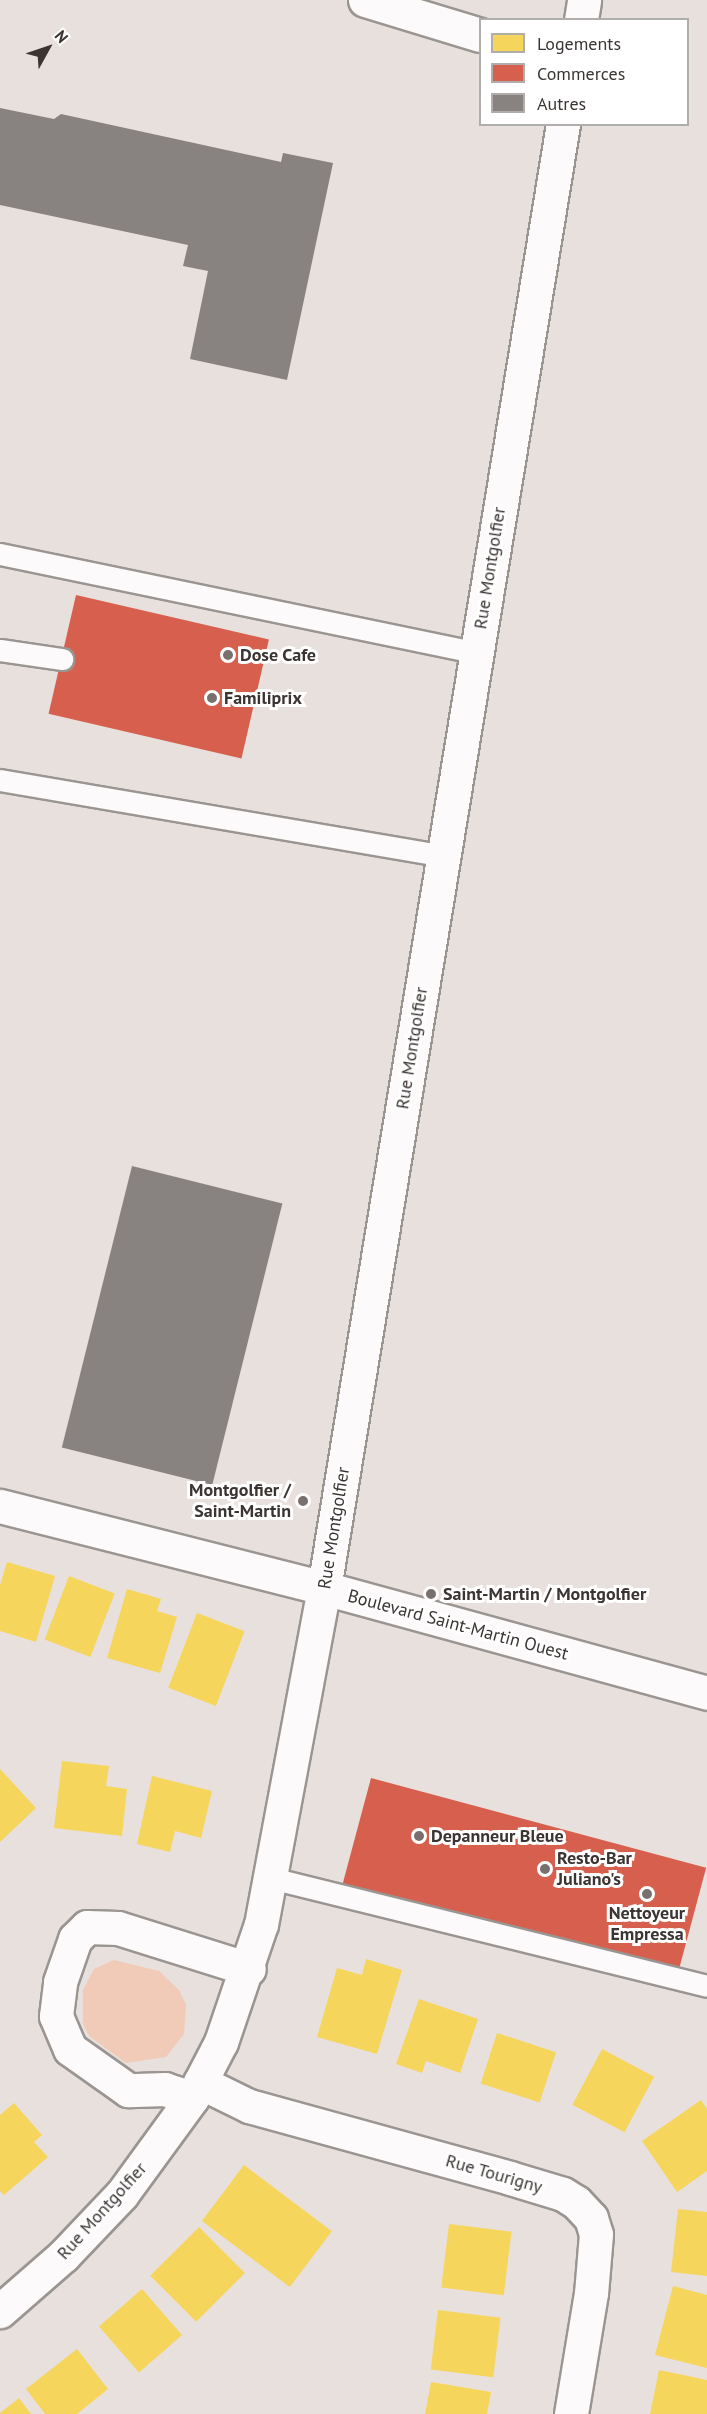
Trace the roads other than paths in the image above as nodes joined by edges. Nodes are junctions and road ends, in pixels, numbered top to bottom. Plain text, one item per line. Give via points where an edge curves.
1 (365, 0) edge
2 (584, 0) edge
3 (581, 18) edge
4 (479, 35) edge
5 (563, 126) edge
6 (0, 554) edge
7 (0, 650) edge
8 (476, 653) junction
9 (62, 660) dead end
10 (0, 780) edge
11 (443, 856) junction
12 (0, 1506) edge
13 (324, 1588) junction
14 (707, 1693) edge
15 (271, 1878) junction
16 (249, 1970) junction
17 (707, 1986) edge
18 (196, 2090) junction
19 (0, 2311) edge
20 (571, 2414) edge

1 - 4 street
2 - 3 street
5 - 8 street, Rue Montgolfier
6 - 8 lane
7 - 9 lane
8 - 11 street, Rue Montgolfier
10 - 11 lane
11 - 13 street, Rue Montgolfier
12 - 13 street, Boulevard Saint-Martin Ouest
13 - 14 street, Boulevard Saint-Martin Ouest
13 - 15 street, Rue Montgolfier
15 - 16 street, Rue Montgolfier
15 - 17 lane
16 - 18 street, Rue Montgolfier via 221,2042
16 - 18 street via 118,1928 87,1927 75,1939 60,1982 56,2016 70,2049 128,2090
18 - 19 street, Rue Montgolfier via 148,2160 96,2223
18 - 20 street, Rue Tourigny via 510,2178 563,2194 576,2202 591,2218 596,2234 591,2293

